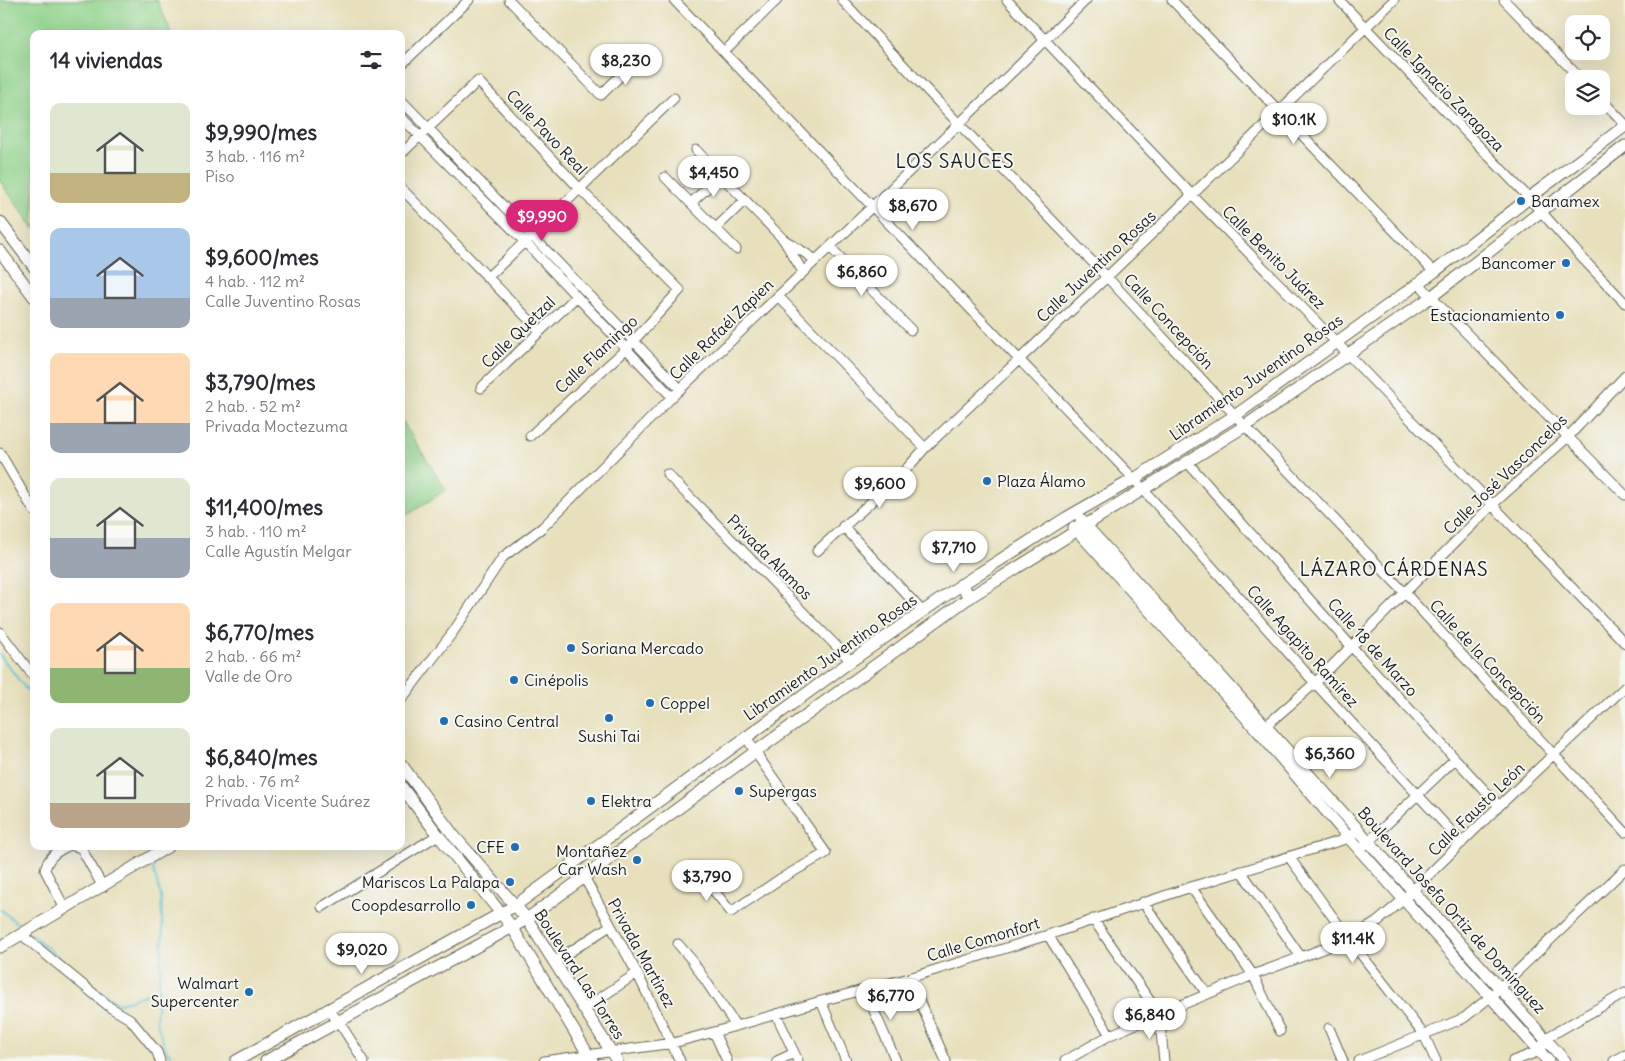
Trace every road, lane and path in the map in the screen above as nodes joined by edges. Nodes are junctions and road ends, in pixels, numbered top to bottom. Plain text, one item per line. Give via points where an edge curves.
1 (469, 0) edge
2 (509, 0) edge
3 (674, 0) edge
4 (777, 0) edge
5 (842, 0) edge
6 (1007, 0) edge
7 (1086, 0) edge
8 (1172, 0) edge
9 (1338, 0) edge
10 (1394, 0) edge
11 (1504, 0) edge
12 (1366, 28) junction
13 (1045, 40) junction
14 (724, 52) junction
15 (634, 60) dead end
16 (405, 61) edge
17 (1572, 70) edge
18 (674, 98) dead end
19 (405, 104) edge
20 (1610, 109) edge
21 (1279, 112) junction
22 (405, 121) edge
23 (958, 124) junction
24 (1625, 125) edge
25 (428, 129) junction
26 (420, 136) junction
27 (1625, 146) edge
28 (405, 150) edge
29 (696, 150) dead end
30 (721, 175) junction
31 (666, 177) dead end
32 (580, 189) junction
33 (405, 192) edge
34 (1192, 195) junction
35 (1529, 198) junction
36 (745, 200) junction
37 (691, 203) junction
38 (872, 206) junction
39 (1540, 211) junction
40 (0, 222) edge
41 (716, 228) junction
42 (532, 235) junction
43 (783, 239) junction
44 (525, 242) junction
45 (830, 246) junction
46 (736, 249) dead end
47 (0, 251) edge
48 (816, 260) junction
49 (30, 262) edge
50 (803, 272) junction
51 (1434, 272) junction
52 (487, 278) junction
53 (1107, 278) junction
54 (1420, 283) junction
55 (680, 290) joint
56 (30, 292) edge
57 (778, 296) junction
58 (576, 297) junction
59 (1431, 297) junction
60 (1625, 303) edge
61 (911, 330) dead end
62 (540, 331) junction
63 (634, 341) junction
64 (1336, 342) junction
65 (626, 349) junction
66 (1347, 355) junction
67 (1018, 359) junction
68 (1625, 376) edge
69 (481, 388) dead end
70 (680, 389) junction
71 (672, 397) junction
72 (1236, 415) junction
73 (1245, 426) junction
74 (530, 436) dead end
75 (1568, 436) junction
76 (925, 448) junction
77 (0, 453) edge
78 (1187, 462) junction
79 (666, 474) dead end
80 (1134, 479) junction
81 (1144, 490) junction
82 (1625, 495) edge
83 (30, 503) edge
84 (1492, 505) junction
85 (1071, 515) junction
86 (843, 526) junction
87 (1082, 528) junction
88 (817, 551) dead end
89 (961, 584) junction
90 (1405, 593) junction
91 (970, 597) junction
92 (922, 611) junction
93 (0, 632) edge
94 (1625, 644) edge
95 (1351, 646) junction
96 (851, 661) junction
97 (30, 672) edge
98 (1315, 683) junction
99 (1625, 687) edge
100 (405, 695) edge
101 (1263, 729) junction
102 (746, 736) junction
103 (755, 752) junction
104 (1554, 754) junction
105 (1455, 759) junction
106 (405, 769) edge
107 (405, 789) edge
108 (405, 791) edge
109 (422, 791) junction
110 (1418, 796) junction
111 (1499, 806) junction
112 (1625, 832) edge
113 (1353, 834) junction
114 (438, 835) junction
115 (1462, 843) junction
116 (1364, 846) junction
117 (60, 850) edge
118 (81, 850) edge
119 (163, 850) edge
120 (1288, 856) junction
121 (1625, 869) edge
122 (1241, 871) junction
123 (584, 877) junction
124 (702, 877) dead end
125 (103, 886) junction
126 (1191, 887) junction
127 (1408, 895) junction
128 (1143, 902) junction
129 (516, 905) junction
130 (322, 907) dead end
131 (65, 909) junction
132 (501, 913) junction
133 (1093, 918) junction
134 (527, 919) junction
135 (610, 926) junction
136 (512, 927) junction
137 (26, 933) junction
138 (1048, 935) junction
139 (1349, 939) junction
140 (678, 944) dead end
141 (0, 947) edge
142 (1300, 957) junction
143 (554, 962) junction
144 (638, 973) junction
145 (1253, 975) junction
146 (908, 978) junction
147 (1498, 988) junction
148 (865, 990) junction
149 (1625, 993) edge
150 (1207, 994) junction
151 (1490, 997) junction
152 (820, 1001) junction
153 (328, 1009) junction
154 (584, 1009) junction
155 (776, 1014) junction
156 (1159, 1014) junction
157 (339, 1022) junction
158 (736, 1026) junction
159 (1329, 1028) dead end
160 (1280, 1031) dead end
161 (714, 1032) junction
162 (1110, 1035) junction
163 (1424, 1035) junction
164 (1546, 1038) junction
165 (672, 1043) junction
166 (610, 1050) junction
167 (1540, 1051) junction
168 (1625, 1055) edge
169 (796, 1057) edge
170 (589, 1058) edge
171 (781, 1060) edge
172 (160, 1061) edge
173 (236, 1061) edge
174 (266, 1061) edge
175 (364, 1061) edge
176 (544, 1061) edge
177 (617, 1061) edge
178 (680, 1061) edge
179 (727, 1061) edge
180 (846, 1061) edge
181 (896, 1061) edge
182 (946, 1061) edge
183 (1065, 1061) edge
184 (1164, 1061) edge
185 (1343, 1061) edge
186 (1359, 1061) edge
187 (1436, 1061) edge
188 (1513, 1061) edge
189 (1548, 1061) edge
190 (1565, 1061) edge
191 (1614, 1061) edge

1 - 16 street
2 - 15 street via 601,94
3 - 14 street, Calle Agapito Ramírez
4 - 14 street
5 - 23 street, Calle Concepción
6 - 13 street, Calle Benito Juárez
7 - 13 street, Calle Rafaél Zapien
8 - 21 street
9 - 12 street, Calle Ignacio Zaragoza
10 - 12 street, Calle Juventino Rosas
11 - 17 street
12 - 21 street, Calle Juventino Rosas
12 - 35 street, Calle Ignacio Zaragoza
13 - 23 street, Calle Rafaél Zapien
13 - 34 street, Calle Benito Juárez
14 - 38 street, Calle Agapito Ramírez
18 - 32 street
19 - 25 street
20 - 24 street
21 - 34 street, Calle Juventino Rosas
21 - 51 street
22 - 26 street
23 - 38 street, Calle Rafaél Zapien
23 - 53 street, Calle Concepción
24 - 35 main road, Libramiento Juventino Rosas
25 - 26 street
25 - 32 street, Calle Pavo Real via 478,81
25 - 42 street
26 - 28 street
26 - 44 street
27 - 39 main road, Libramiento Juventino Rosas
29 - 30 street
30 - 36 street
30 - 37 street
31 - 37 street
32 - 42 street
32 - 55 street, Calle Pavo Real
33 - 52 street
34 - 53 street, Calle Juventino Rosas
34 - 64 street, Calle Benito Juárez
35 - 39 street, Calle Ignacio Zaragoza
35 - 51 main road, Libramiento Juventino Rosas
36 - 41 street
36 - 43 street
37 - 41 street
38 - 45 street, Calle Rafaél Zapien
38 - 67 street, Calle Agapito Ramírez
39 - 59 main road, Libramiento Juventino Rosas
39 - 60 street, Calle Ignacio Zaragoza
40 - 49 main road
41 - 46 street
42 - 44 street
42 - 63 street
43 - 48 street
43 - 50 street
44 - 52 street
44 - 58 street
45 - 48 street, Calle Rafaél Zapien
45 - 61 street
47 - 56 main road
48 - 50 street, Calle Rafaél Zapien
50 - 57 street, Calle Rafaél Zapien
51 - 54 main road, Libramiento Juventino Rosas
52 - 62 street
53 - 67 street, Calle Juventino Rosas
53 - 72 street, Calle Concepción
54 - 59 street
54 - 64 main road, Libramiento Juventino Rosas
55 - 63 street, Calle Flamingo
57 - 70 street, Calle Rafaél Zapien
57 - 76 street
58 - 62 street, Calle Quetzal
58 - 65 street
59 - 66 main road, Libramiento Juventino Rosas
59 - 75 street
62 - 69 street, Calle Quetzal
63 - 65 street, Calle Flamingo
63 - 70 street
64 - 66 street, Calle Benito Juárez
64 - 72 main road, Libramiento Juventino Rosas
65 - 71 street
65 - 74 street, Calle Flamingo
66 - 73 main road, Libramiento Juventino Rosas
66 - 84 street, Calle Benito Juárez
67 - 76 street, Calle Juventino Rosas
67 - 80 street, Calle Agapito Ramírez
68 - 75 street, Calle José Vasconcelos
70 - 71 street, Calle Rafaél Zapien
71 - 100 street, Calle Rafaél Zapien via 544,527 503,557 453,632
72 - 73 street, Calle Concepción
72 - 80 main road, Libramiento Juventino Rosas
73 - 78 main road, Libramiento Juventino Rosas
73 - 90 street, Calle de la Concepción
75 - 82 street
75 - 84 street, Calle José Vasconcelos
76 - 86 street, Calle Juventino Rosas
77 - 83 street
78 - 81 main road, Libramiento Juventino Rosas
78 - 95 street, Calle 18 de Marzo
79 - 96 street, Privada Alamos
80 - 81 street, Calle Agapito Ramírez
80 - 85 main road, Libramiento Juventino Rosas
81 - 87 main road, Libramiento Juventino Rosas
81 - 98 street, Calle Agapito Ramírez
84 - 90 street, Calle José Vasconcelos
84 - 94 street, Calle Benito Juárez
85 - 87 main road, Boulevard Josefa Ortiz de Domínguez
85 - 89 main road, Libramiento Juventino Rosas
86 - 88 street, Calle Juventino Rosas
86 - 92 street
87 - 91 main road, Libramiento Juventino Rosas
87 - 101 main road, Boulevard Josefa Ortiz de Domínguez
89 - 91 main road
89 - 92 main road, Libramiento Juventino Rosas
90 - 95 street, Calle José Vasconcelos
90 - 104 street, Calle de la Concepción
91 - 103 main road, Libramiento Juventino Rosas
92 - 96 main road, Libramiento Juventino Rosas
93 - 97 street
95 - 98 street, Calle José Vasconcelos
95 - 105 street, Calle 18 de Marzo
96 - 102 main road, Libramiento Juventino Rosas
98 - 101 street, Calle José Vasconcelos
98 - 110 street, Calle Agapito Ramírez
99 - 104 street, Calle Fausto León
101 - 113 main road, Boulevard Josefa Ortiz de Domínguez
102 - 103 street
102 - 129 main road, Libramiento Juventino Rosas
103 - 123 main road, Libramiento Juventino Rosas
103 - 124 street via 826,853 731,912
104 - 111 street, Calle Fausto León
104 - 112 street, Calle de la Concepción
105 - 110 street
105 - 111 street, Calle 18 de Marzo
106 - 109 main road, Boulevard Las Torres
107 - 109 main road
108 - 114 main road, Boulevard Las Torres
109 - 129 main road, Boulevard Las Torres via 454,836
110 - 115 street, Calle Agapito Ramírez
110 - 116 street
111 - 115 street, Calle Fausto León
113 - 116 main road, Boulevard Josefa Ortiz de Domínguez
113 - 120 street, Calle Comonfort
114 - 130 street
114 - 132 main road, Boulevard Las Torres
115 - 127 street, Calle Fausto León
116 - 127 main road, Boulevard Josefa Ortiz de Domínguez
117 - 131 street via 47,861 45,870
118 - 125 street
119 - 125 main road
120 - 122 street, Calle Comonfort
120 - 139 street
121 - 147 street
122 - 126 street, Calle Comonfort
122 - 142 street
123 - 134 main road, Libramiento Juventino Rosas
123 - 135 street, Privada Martínez
125 - 131 main road
126 - 128 street, Calle Comonfort
126 - 145 street
127 - 139 street, Calle Fausto León via 1377,922
127 - 147 main road, Boulevard Josefa Ortiz de Domínguez
127 - 151 main road, Boulevard Josefa Ortiz de Domínguez
128 - 133 street, Calle Comonfort
128 - 150 street
129 - 132 main road, Libramiento Juventino Rosas
129 - 134 main road, Boulevard Las Torres
131 - 137 main road
132 - 136 main road, Boulevard Las Torres
132 - 153 main road, Libramiento Juventino Rosas
133 - 138 street, Calle Comonfort
133 - 156 street
134 - 136 main road, Libramiento Juventino Rosas
134 - 143 main road, Boulevard Las Torres
135 - 143 street
135 - 144 street, Privada Martínez
136 - 157 main road, Libramiento Juventino Rosas
136 - 170 main road, Boulevard Las Torres
137 - 141 main road
137 - 172 street via 111,1008 130,1019 157,1052
138 - 146 street, Calle Comonfort
138 - 162 street
139 - 142 street, Calle Fausto León
139 - 163 street
140 - 158 street
142 - 145 street, Calle Fausto León
143 - 154 main road, Boulevard Las Torres
144 - 154 street
144 - 165 street, Privada Martínez
145 - 150 street, Calle Fausto León
145 - 160 street
146 - 148 street, Calle Comonfort
146 - 182 street
147 - 151 street
147 - 164 main road, Boulevard Josefa Ortiz de Domínguez
148 - 152 street, Calle Comonfort
148 - 181 street
149 - 164 street
150 - 156 street, Calle Fausto León
151 - 163 street via 1464,1018
151 - 167 main road, Boulevard Josefa Ortiz de Domínguez
152 - 155 street, Calle Comonfort
152 - 180 street
153 - 157 street
153 - 173 main road, Libramiento Juventino Rosas
154 - 166 main road, Boulevard Las Torres
155 - 158 street, Calle Comonfort
155 - 169 street
156 - 162 street, Calle Fausto León
156 - 184 street
157 - 174 main road, Libramiento Juventino Rosas
157 - 175 street
158 - 161 street, Calle Comonfort
159 - 185 street
161 - 165 street, Calle Comonfort
161 - 179 street
162 - 183 street, Calle Fausto León
163 - 186 street
163 - 187 street
164 - 167 street
164 - 190 main road, Boulevard Josefa Ortiz de Domínguez
165 - 166 street, Calle Comonfort
165 - 178 street, Privada Martínez
166 - 170 street, Calle Comonfort
166 - 177 main road, Boulevard Las Torres
167 - 188 street
167 - 189 main road, Boulevard Josefa Ortiz de Domínguez
168 - 191 street
169 - 171 street
170 - 176 street, Calle Comonfort

